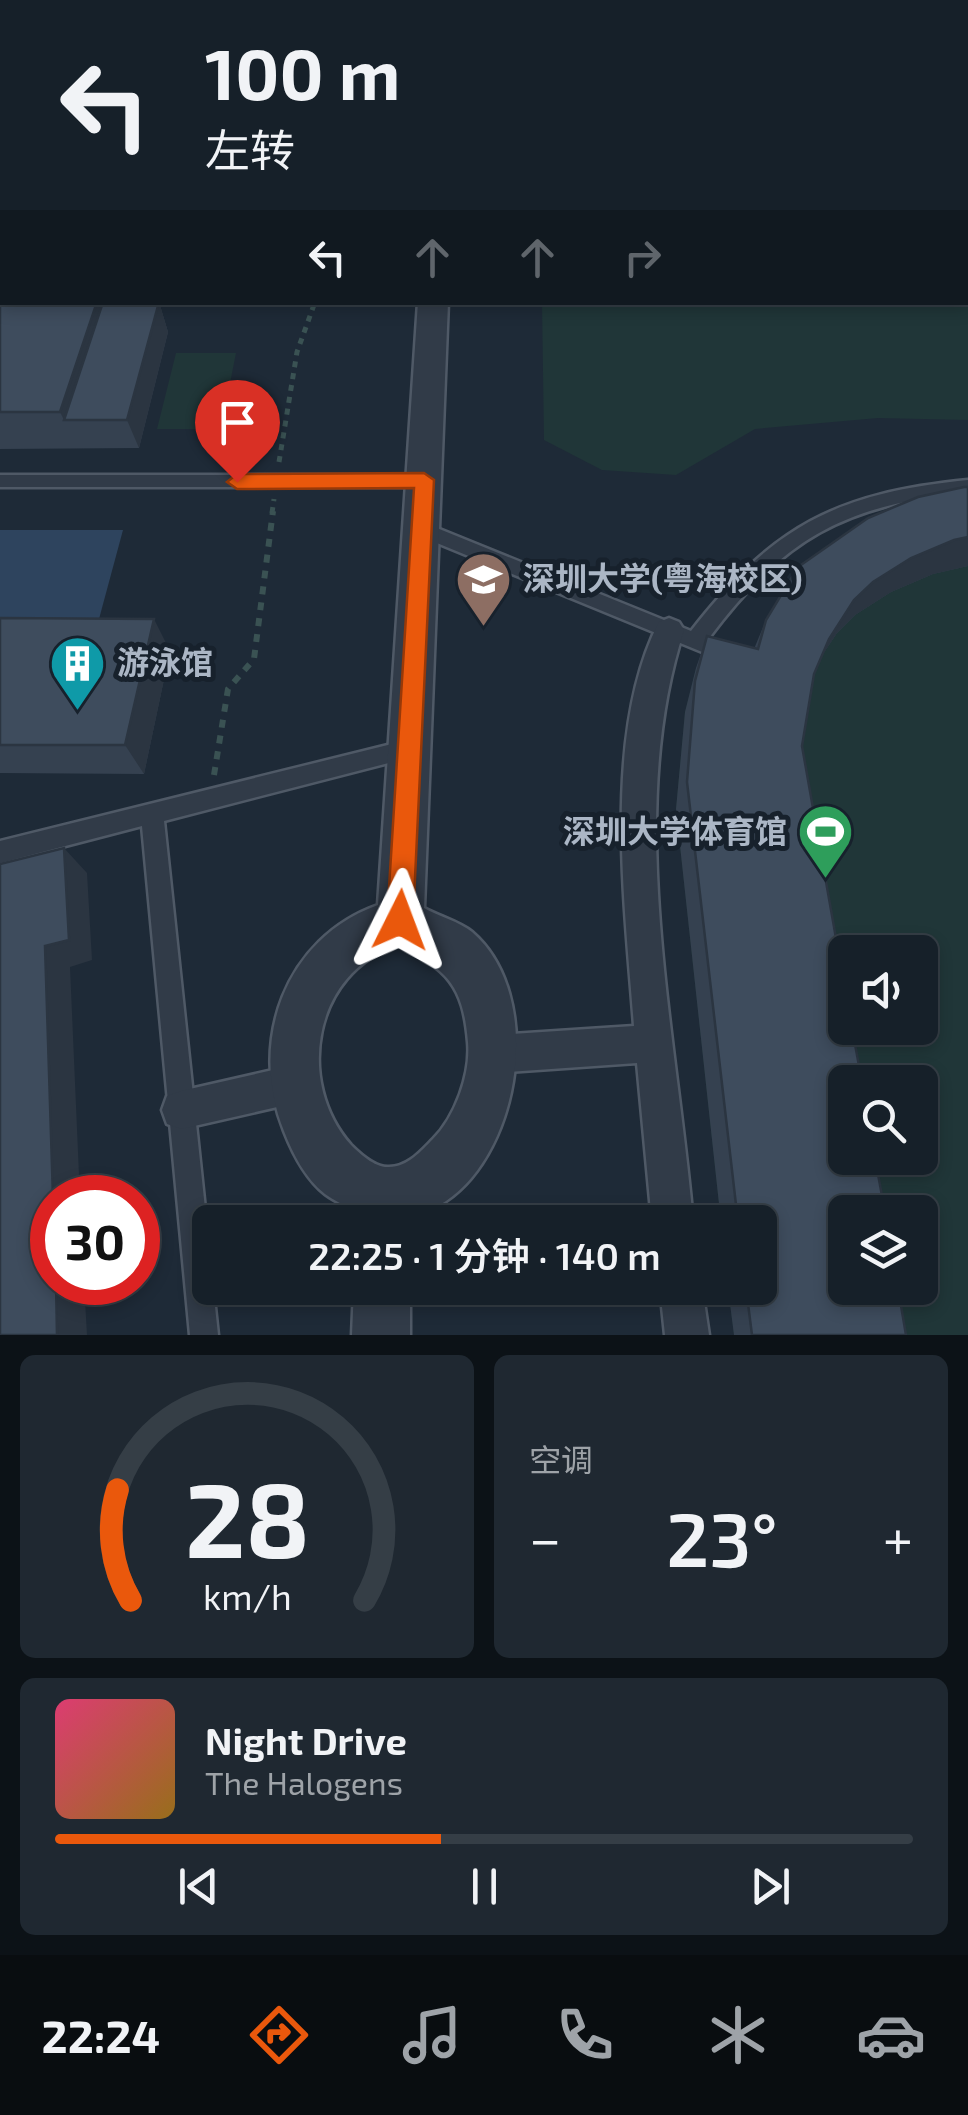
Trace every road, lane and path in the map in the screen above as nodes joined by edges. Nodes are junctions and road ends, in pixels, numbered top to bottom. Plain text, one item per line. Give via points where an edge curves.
1 (314, 305) edge
2 (433, 305) edge
3 (424, 480) junction
4 (0, 482) edge
5 (276, 482) junction
6 (968, 486) edge
7 (421, 529) junction
8 (682, 636) junction
9 (749, 663) edge
10 (408, 749) junction
11 (209, 800) junction
12 (152, 815) junction
13 (0, 852) edge
14 (400, 920) junction
15 (653, 1043) junction
16 (495, 1054) junction
17 (295, 1084) junction
18 (181, 1110) junction
19 (380, 1205) edge
20 (391, 1205) edge
21 (671, 1205) edge
22 (382, 1305) edge
23 (683, 1305) edge
24 (204, 1335) edge
25 (381, 1335) edge
26 (687, 1335) edge

1 - 5 path via 297,352
2 - 3 street
3 - 5 lane
3 - 7 street
4 - 5 lane
5 - 11 path via 254,659 228,688
6 - 8 lane via 855,506 806,527
7 - 8 lane
7 - 10 street
8 - 9 lane
8 - 15 street via 650,680 640,779
10 - 11 lane
10 - 14 street
11 - 12 lane
12 - 13 lane
12 - 18 lane
14 - 16 street via 446,937 465,956 490,1015
14 - 17 street via 351,938 316,978 294,1048
15 - 16 street
15 - 21 street
16 - 20 street via 491,1089 472,1132 448,1164
17 - 18 street
17 - 19 street via 306,1126 334,1166
18 - 24 lane
22 - 25 street
23 - 26 street

